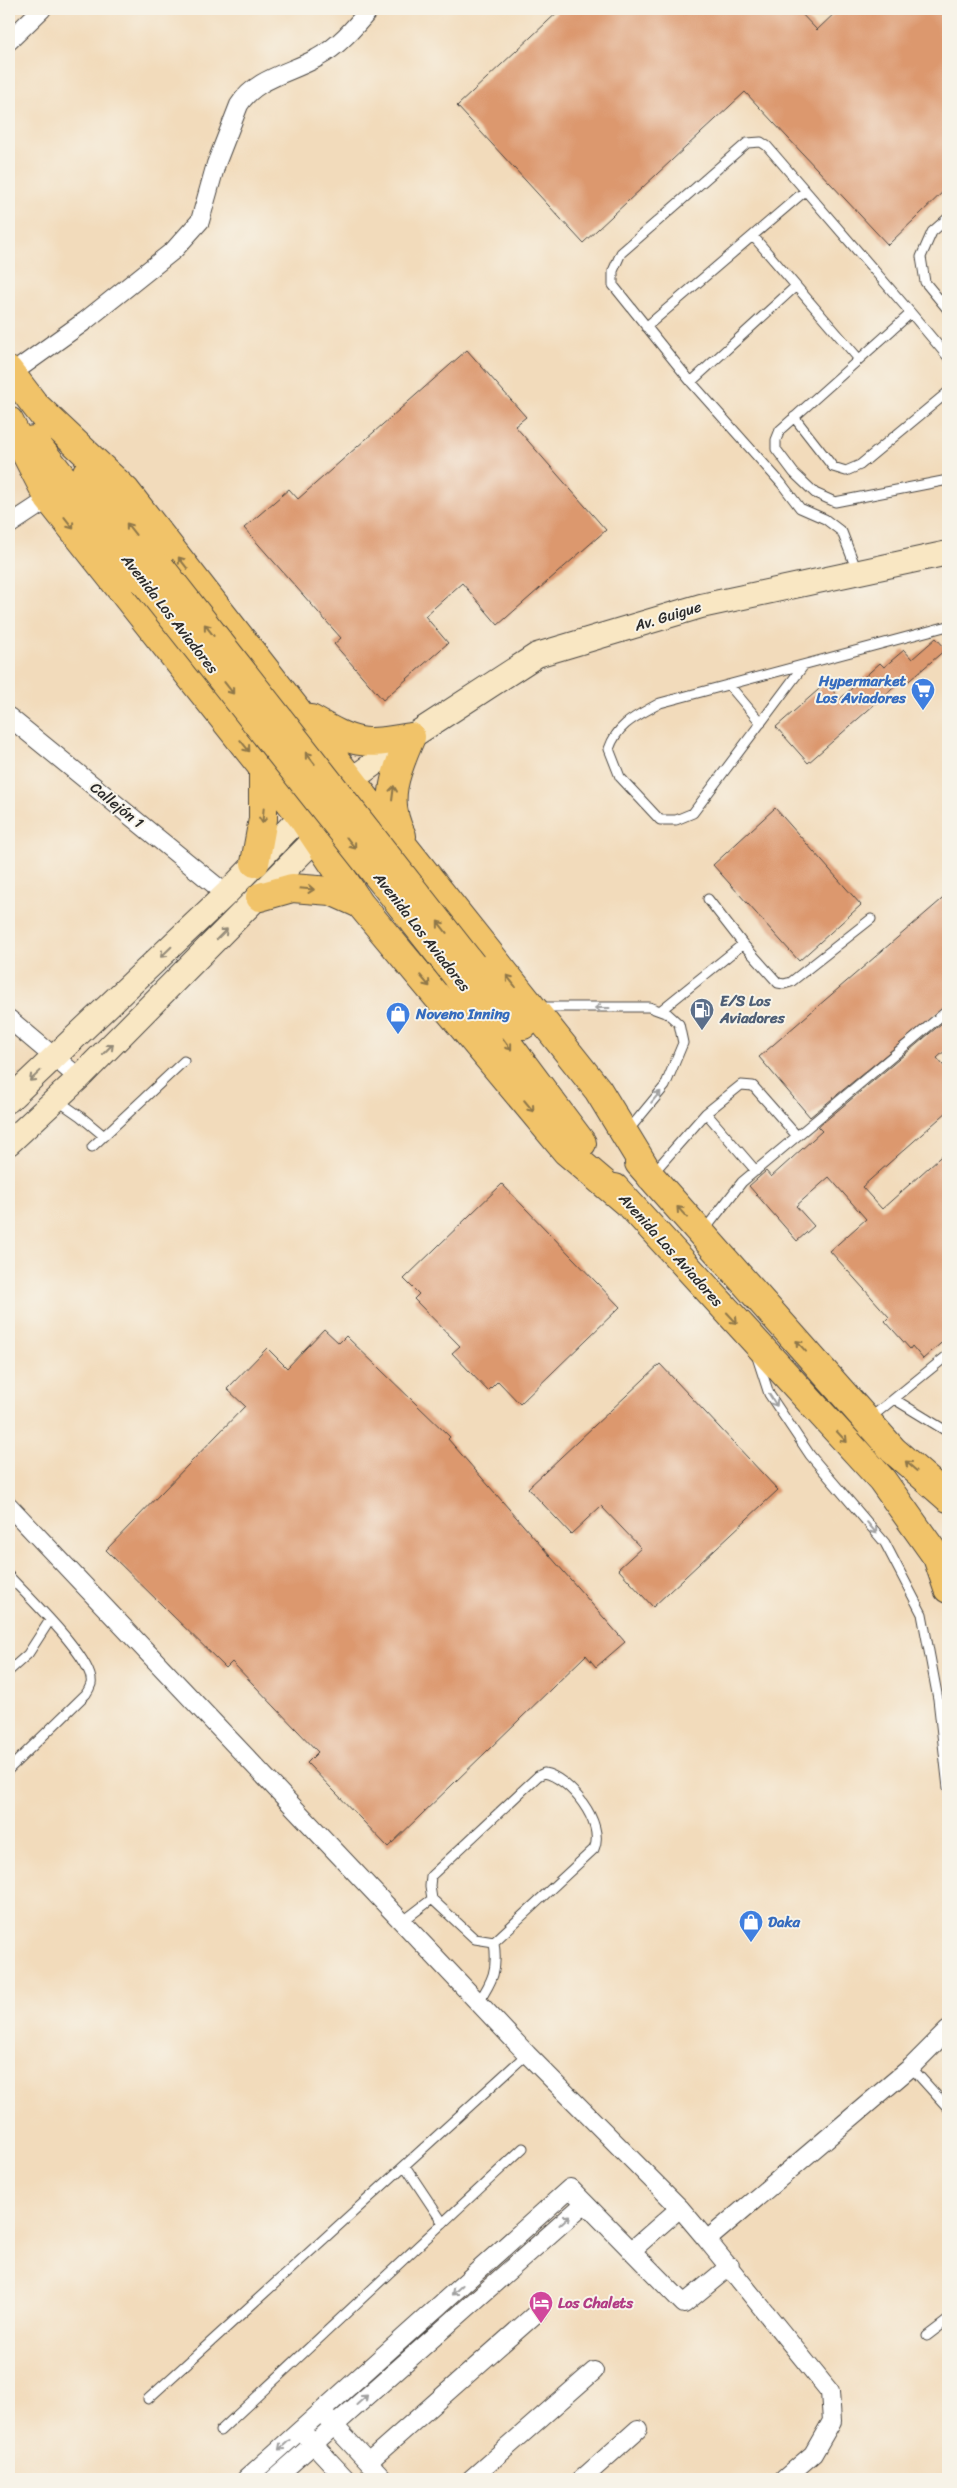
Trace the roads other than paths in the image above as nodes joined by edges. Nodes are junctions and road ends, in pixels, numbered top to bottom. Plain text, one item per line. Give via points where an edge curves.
1 (42, 9) edge
2 (370, 9) edge
3 (9, 41) edge
4 (805, 191) junction
5 (948, 218) edge
6 (753, 236) junction
7 (796, 286) junction
8 (948, 310) edge
9 (911, 313) junction
10 (646, 327) junction
11 (948, 357) edge
12 (858, 358) junction
13 (10, 373) edge
14 (691, 382) junction
15 (948, 392) edge
16 (38, 408) junction
17 (9, 410) edge
18 (794, 418) junction
19 (9, 421) edge
20 (948, 480) edge
21 (59, 492) junction
22 (9, 525) edge
23 (948, 553) edge
24 (857, 572) junction
25 (152, 575) junction
26 (948, 626) edge
27 (804, 665) junction
28 (729, 684) junction
29 (298, 712) junction
30 (9, 717) edge
31 (761, 723) junction
32 (411, 737) junction
33 (263, 769) junction
34 (357, 787) junction
35 (308, 827) junction
36 (412, 855) junction
37 (255, 864) junction
38 (226, 894) junction
39 (260, 897) junction
40 (708, 899) dead end
41 (360, 904) junction
42 (871, 919) dead end
43 (743, 944) junction
44 (465, 971) junction
45 (532, 1007) junction
46 (948, 1010) edge
47 (660, 1011) junction
48 (9, 1019) edge
49 (54, 1058) junction
50 (184, 1061) dead end
51 (79, 1078) junction
52 (9, 1100) edge
53 (57, 1100) junction
54 (706, 1114) junction
55 (625, 1134) junction
56 (104, 1136) junction
57 (797, 1136) junction
58 (9, 1143) edge
59 (92, 1147) dead end
60 (756, 1171) junction
61 (650, 1177) junction
62 (626, 1202) junction
63 (701, 1234) junction
64 (751, 1338) junction
65 (948, 1355) edge
66 (894, 1399) junction
67 (867, 1421) junction
68 (948, 1432) edge
69 (948, 1498) edge
70 (9, 1506) edge
71 (9, 1576) edge
72 (948, 1589) edge
73 (50, 1620) junction
74 (9, 1671) edge
75 (9, 1769) edge
76 (948, 1788) edge
77 (432, 1898) junction
78 (402, 1922) junction
79 (494, 1942) junction
80 (478, 2003) junction
81 (948, 2030) edge
82 (527, 2054) junction
83 (911, 2066) junction
84 (948, 2108) edge
85 (523, 2148) dead end
86 (405, 2166) junction
87 (584, 2204) junction
88 (680, 2208) junction
89 (536, 2219) junction
90 (443, 2223) junction
91 (548, 2235) junction
92 (707, 2240) junction
93 (630, 2250) junction
94 (730, 2266) junction
95 (481, 2268) junction
96 (493, 2285) junction
97 (540, 2310) dead end
98 (948, 2320) edge
99 (928, 2336) dead end
100 (594, 2371) dead end
101 (148, 2400) dead end
102 (321, 2412) junction
103 (334, 2426) junction
104 (638, 2429) dead end
105 (301, 2430) junction
106 (220, 2431) dead end
107 (314, 2444) junction
108 (368, 2462) junction
109 (246, 2479) edge
110 (274, 2479) edge
111 (346, 2479) edge
112 (384, 2479) edge
113 (471, 2479) edge
114 (582, 2479) edge
115 (784, 2479) edge

1 - 3 street
2 - 13 street via 349,33 318,58 276,76 244,97 216,164 200,221 174,250 85,321
4 - 6 lane
4 - 9 lane
4 - 10 lane via 767,146 755,141 747,143 621,252 613,271 612,285
5 - 8 lane via 932,232 921,257 925,282
6 - 7 lane
6 - 10 lane
7 - 12 lane
7 - 14 lane
9 - 11 lane
9 - 12 lane
10 - 14 lane
12 - 18 lane
13 - 16 main road, Avenida Los Aviadores
14 - 24 lane via 800,508 825,519 842,532
15 - 18 lane via 860,465 846,471 833,467
25 -> 16 main road, Avenida Los Aviadores
29 -> 16 main road via 126,491
17 - 21 main road, Avenida Los Aviadores
18 - 20 lane via 780,430 776,449 794,473 816,493 835,502
19 - 21 main road
21 - 22 street
21 - 25 main road, Avenida Los Aviadores
21 -> 33 main road
23 - 24 main road, Av. Guigue
24 - 32 main road, Av. Guigue via 701,606 537,656
25 - 44 main road, Avenida Los Aviadores, bridge
26 - 27 lane
27 - 28 lane
27 - 31 lane
28 - 31 lane
28 - 31 lane via 660,703 624,724 614,736 609,750 620,777 660,820 676,820 693,813
29 - 32 main road via 348,740 373,744
34 -> 29 main road
30 - 38 street, Callejón 1
32 - 34 main road, Av. Guigue
36 -> 32 main road via 395,823 392,804 396,771
33 - 35 main road
33 -> 37 main road via 262,819
34 - 35 main road, Av. Guigue
34 - 36 main road
35 - 37 main road
35 - 39 main road
35 - 41 main road
45 -> 36 main road
37 - 38 main road
38 -> 49 main road
39 -> 41 main road via 292,888 331,891
51 -> 39 main road
40 - 43 lane
41 -> 62 main road via 566,1151
42 - 43 lane via 791,982 784,984 778,982
43 - 47 lane
44 - 61 main road, Avenida Los Aviadores
44 -> 62 main road, Avenida Los Aviadores
47 -> 45 lane via 649,1007
45 - 55 main road via 598,1090
46 - 57 lane
55 -> 47 lane via 665,1086 683,1043 679,1024
48 - 49 street
49 - 51 street
49 -> 52 main road
50 - 56 lane
51 - 53 main road
53 - 56 lane
53 - 58 main road
54 - 57 lane via 741,1085 747,1084 753,1086
54 - 60 lane
54 - 61 lane
55 - 61 main road
56 - 59 lane
57 - 60 lane
60 - 63 lane via 742,1182
63 -> 61 main road, Avenida Los Aviadores
62 -> 64 main road, Avenida Los Aviadores
67 -> 63 main road, Avenida Los Aviadores
64 -> 72 main road, Avenida Los Aviadores via 882,1480 937,1557
64 -> 76 lane via 769,1394 810,1455 885,1543 922,1614 938,1699
65 - 66 lane
66 - 67 lane
66 - 68 lane
69 -> 67 main road, Avenida Los Aviadores via 893,1450
70 - 78 street
71 - 73 lane
73 - 74 lane via 28,1654
73 - 75 lane via 78,1650 88,1667 92,1683 86,1694
77 - 78 lane
77 - 79 lane via 475,1939
77 - 79 lane via 431,1876 538,1776 544,1773 553,1775 584,1802 597,1832 597,1842 594,1849
78 - 80 street
79 - 80 lane via 497,1961 493,1980
80 - 82 street
81 - 83 street
82 - 86 lane
82 - 88 street
83 - 84 lane
83 - 92 street
85 - 90 lane
86 - 90 lane
86 - 101 lane
87 - 89 street via 570,2188
91 -> 87 street
87 - 93 street
88 - 92 street
88 - 93 street
89 - 91 street
89 - 95 street
90 - 106 lane
91 - 96 street
92 - 94 street
93 - 94 street via 684,2304
94 - 115 street via 830,2392 832,2421 813,2454
95 - 96 street
95 -> 102 street
103 -> 96 street
97 - 108 street
98 - 99 lane
100 - 113 street
102 - 103 street
102 - 105 street
103 - 107 street
103 - 108 street
104 - 114 street
105 - 107 street
105 -> 109 street
107 - 110 street
107 - 111 street
108 - 112 street

